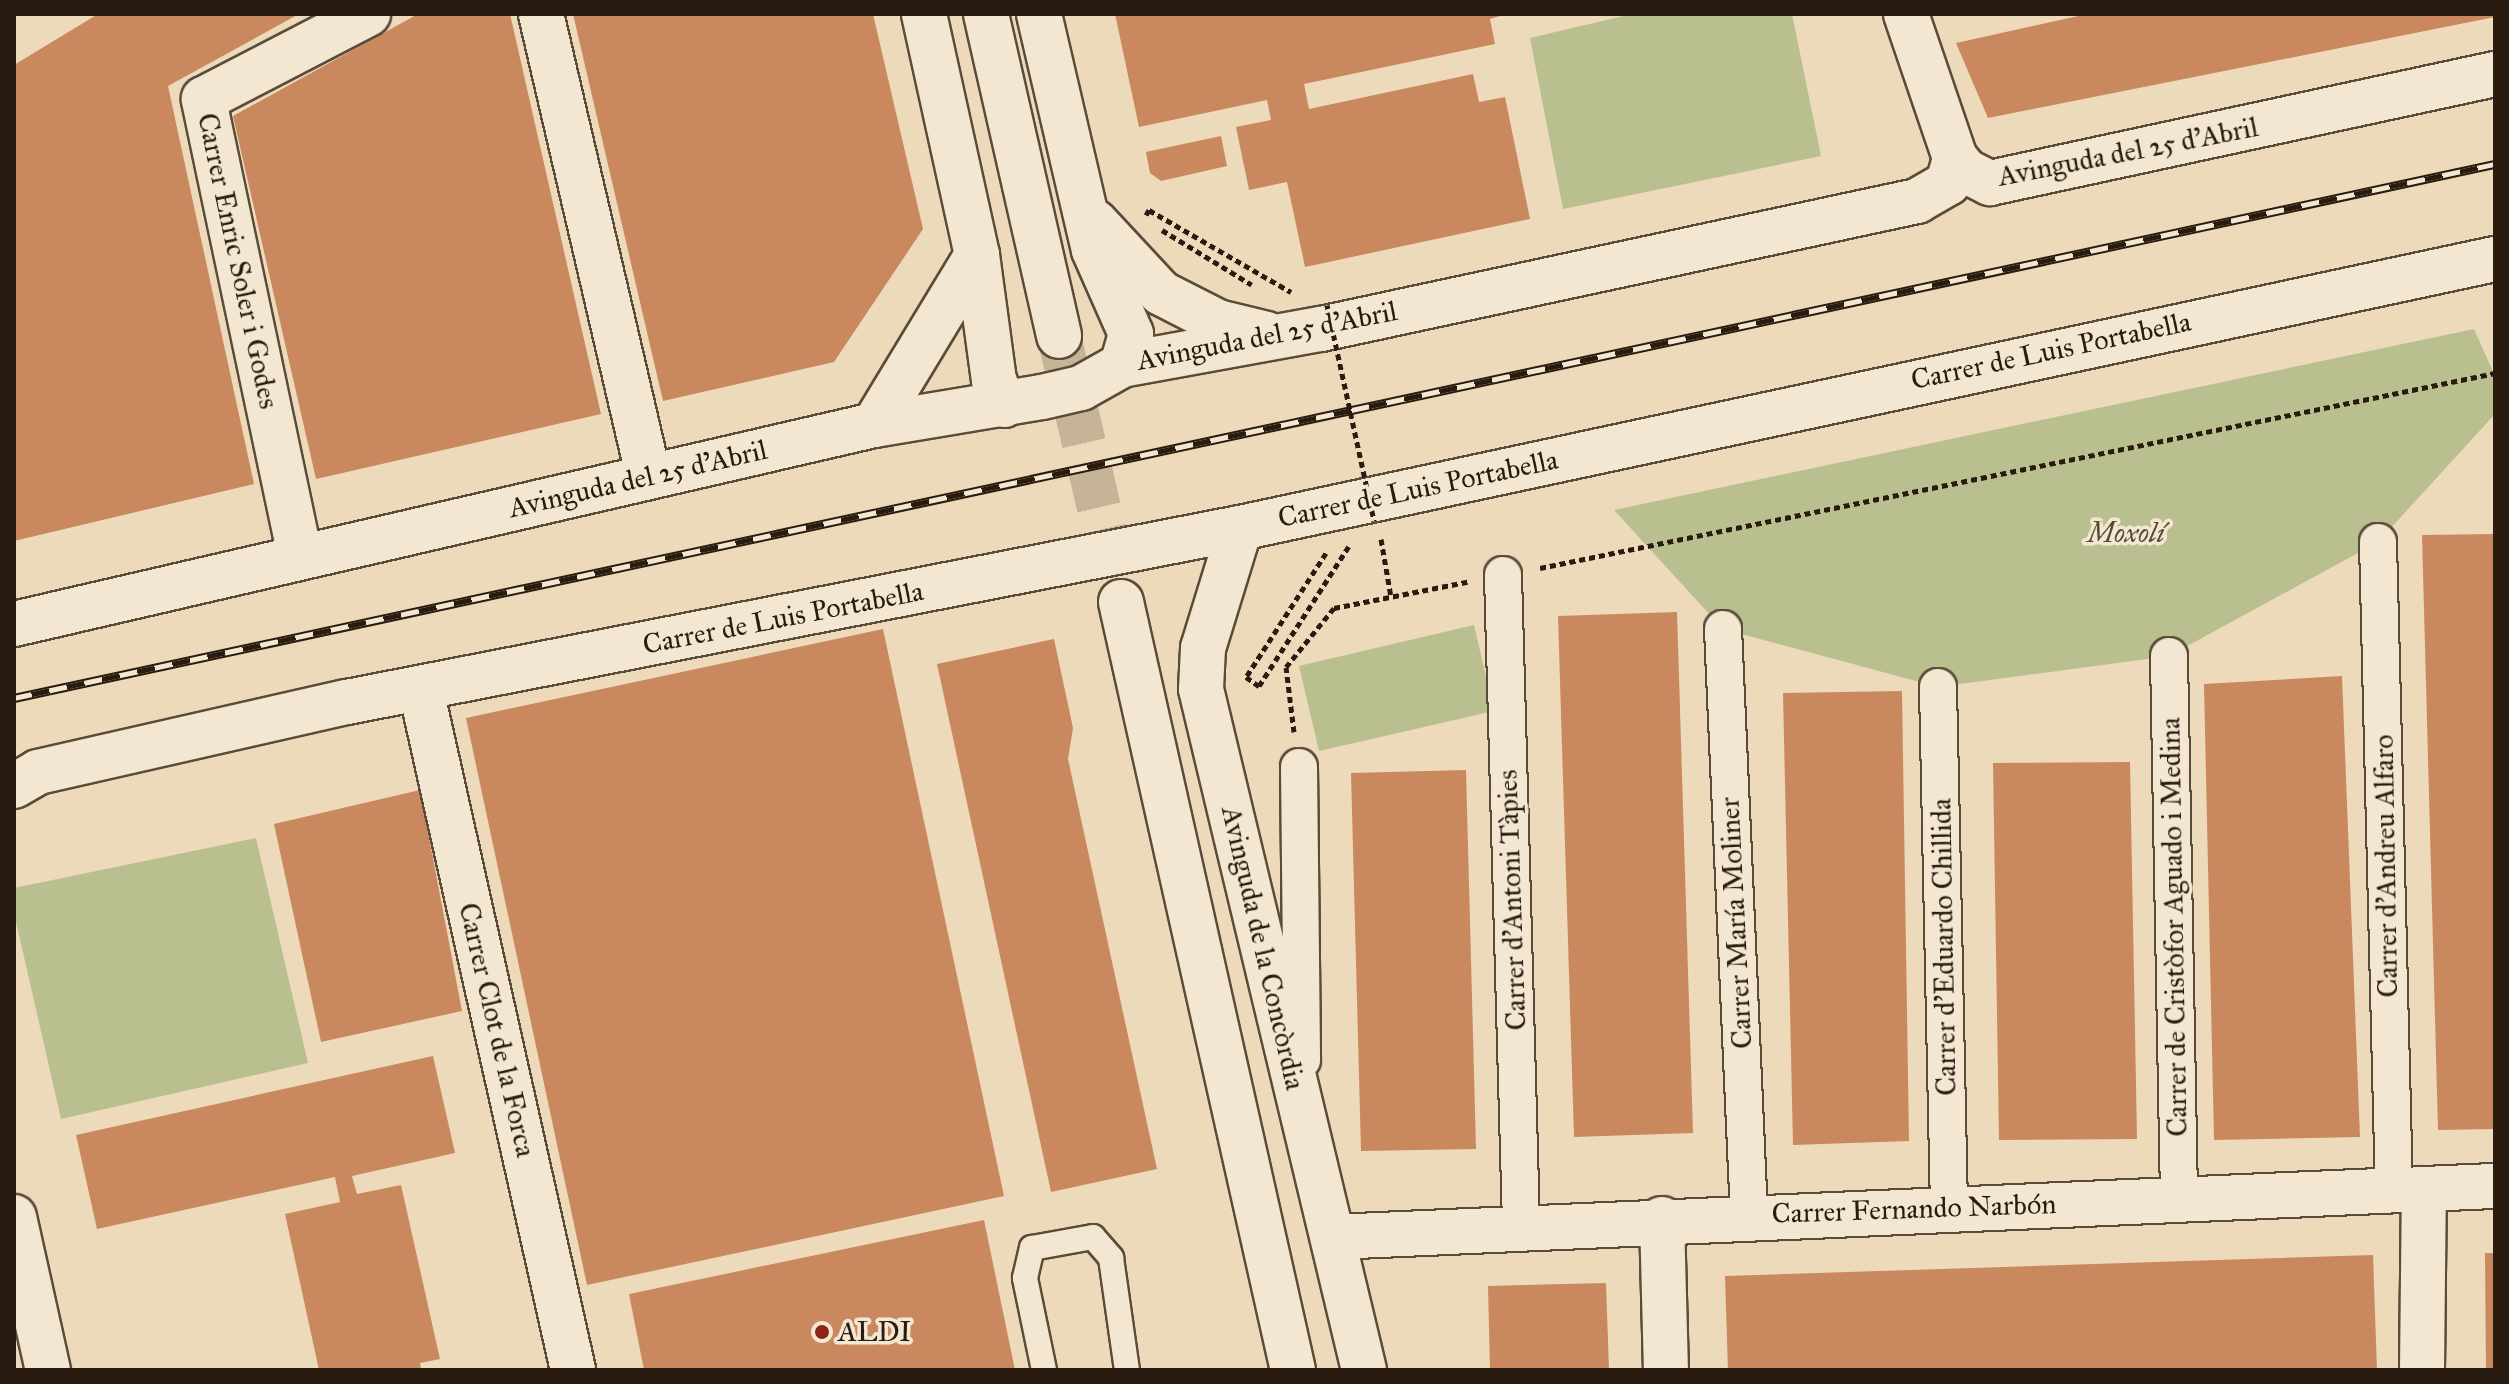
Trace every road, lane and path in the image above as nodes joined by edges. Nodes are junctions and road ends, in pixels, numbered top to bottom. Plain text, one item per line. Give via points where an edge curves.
1 (368, 14) edge
2 (541, 14) edge
3 (924, 14) edge
4 (986, 14) edge
5 (1039, 14) edge
6 (1906, 14) edge
7 (2495, 74) edge
8 (1955, 158) junction
9 (1083, 207) junction
10 (977, 255) junction
11 (2495, 259) edge
12 (2412, 272) junction
13 (1258, 289) dead end
14 (2495, 292) edge
15 (1298, 296) dead end
16 (1296, 322) junction
17 (1059, 336) tunnel mouth
18 (1122, 365) junction
19 (2495, 373) edge
20 (1004, 405) junction
21 (874, 425) junction
22 (649, 477) junction
23 (1363, 523) dead end
24 (1240, 528) junction
25 (1367, 536) dead end
26 (1353, 539) dead end
27 (1333, 541) dead end
28 (2378, 542) dead end
29 (300, 556) junction
30 (1503, 575) junction
31 (1391, 597) junction
32 (1121, 602) tunnel mouth
33 (14, 624) edge
34 (1723, 629) dead end
35 (2169, 656) dead end
36 (1938, 687) dead end
37 (421, 690) junction
38 (1299, 767) joint
39 (14, 786) edge
40 (1302, 1114) junction
41 (2495, 1186) edge
42 (2409, 1189) junction
43 (2179, 1199) junction
44 (1949, 1208) junction
45 (1749, 1216) junction
46 (14, 1217) edge
47 (1662, 1219) junction
48 (1521, 1225) junction
49 (1334, 1237) junction
50 (48, 1370) edge
51 (573, 1370) edge
52 (1044, 1370) edge
53 (1127, 1370) edge
54 (1293, 1370) edge
55 (1364, 1370) edge
56 (1666, 1370) edge
57 (2422, 1370) edge

1 - 29 street, Carrer Enric Soler i Godes via 204,99
2 - 22 street
3 - 10 street
4 - 17 street
5 - 9 street
6 - 8 street
7 - 8 street, Avinguda del 25 d'Abril via 2008,182 1976,177
8 - 16 street, Avinguda del 25 d'Abril via 1948,183 1917,201
9 - 16 street via 1161,293 1218,322
9 - 18 street via 1100,270 1131,334
10 - 20 street via 994,380
10 - 21 street
11 - 12 street, Carrer de Luis Portabella
12 - 14 street, Carrer de Luis Portabella
12 - 24 street, Carrer de Luis Portabella
13 - 15 path via 1144,218 1149,210
16 - 18 street, Avinguda del 25 d'Abril
16 - 23 path, bridge via 1327,305 1374,521
18 - 20 street, Avinguda del 25 d'Abril via 1081,388
19 - 30 path
20 - 21 street, Avinguda del 25 d'Abril
21 - 22 street, Avinguda del 25 d'Abril
22 - 29 street, Avinguda del 25 d'Abril
24 - 37 street, Carrer de Luis Portabella
24 - 40 street, Avinguda de la Concòrdia via 1203,648 1201,689
25 - 31 path via 1381,533
26 - 27 path via 1259,686 1246,677
28 - 42 street, Carrer d'Andreu Alfaro
29 - 33 street, Avinguda del 25 d'Abril
30 - 31 path
30 - 48 street, Carrer d'Antoni Tàpies
31 - 38 path via 1334,608 1286,667
32 - 54 street
34 - 45 street, Carrer María Moliner
35 - 43 street, Carrer de Cristòfor Aguado i Medina
36 - 44 street, Carrer d'Eduardo Chillida
37 - 39 street, Carrer de Luis Portabella via 38,772
37 - 51 street, Carrer Clot de la Forca
38 - 40 street
40 - 49 street, Avinguda de la Concòrdia
41 - 42 street, Carrer Fernando Narbón
42 - 43 street, Carrer Fernando Narbón
42 - 57 street
43 - 44 street, Carrer Fernando Narbón
44 - 45 street, Carrer Fernando Narbón
45 - 47 street, Carrer Fernando Narbón
46 - 50 street
47 - 48 street, Carrer Fernando Narbón
47 - 56 street
48 - 49 street, Carrer Fernando Narbón
49 - 55 street, Avinguda de la Concòrdia
52 - 53 lane via 1025,1278 1032,1248 1093,1237 1111,1258

